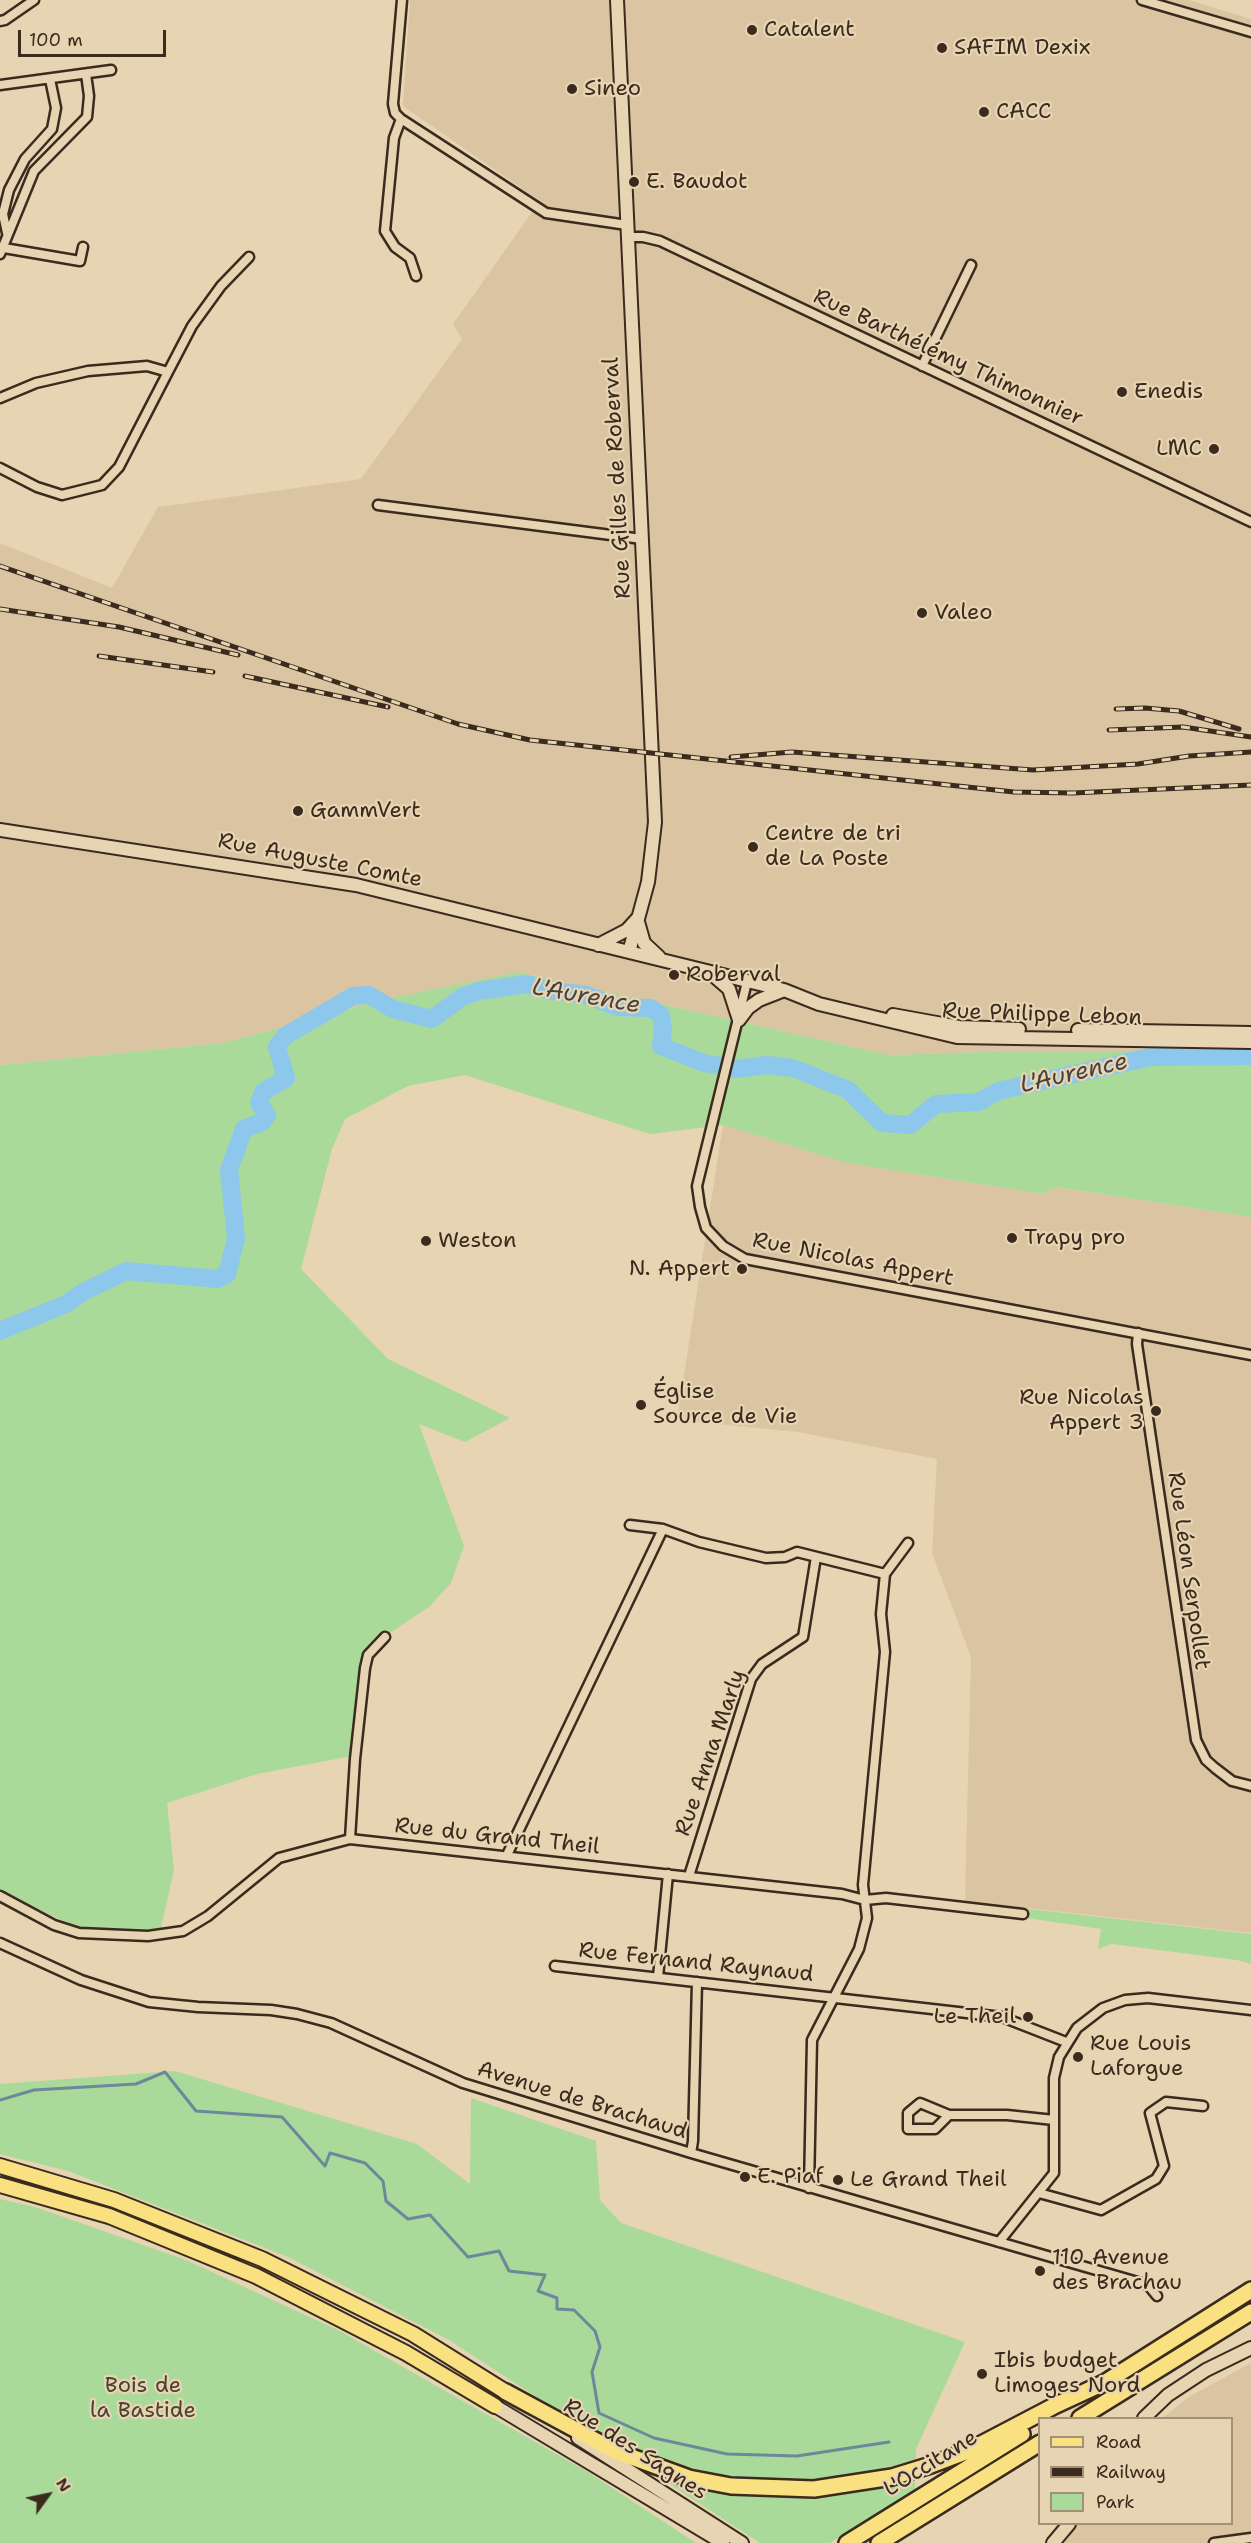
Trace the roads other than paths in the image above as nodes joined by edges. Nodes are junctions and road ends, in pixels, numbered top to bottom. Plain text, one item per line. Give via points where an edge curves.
1 (34, 0) edge
2 (402, 0) edge
3 (617, 0) edge
4 (1142, 0) edge
5 (0, 21) edge
6 (1251, 32) edge
7 (111, 70) dead end
8 (86, 74) junction
9 (50, 79) junction
10 (0, 85) edge
11 (401, 119) junction
12 (628, 231) junction
13 (8, 233) junction
14 (83, 247) dead end
15 (2, 251) edge
16 (249, 257) dead end
17 (971, 265) dead end
18 (416, 276) dead end
19 (922, 366) junction
20 (168, 372) junction
21 (0, 398) edge
22 (0, 468) edge
23 (378, 505) dead end
24 (1251, 522) edge
25 (642, 539) junction
26 (0, 830) edge
27 (638, 918) junction
28 (598, 945) junction
29 (628, 952) junction
30 (663, 960) junction
31 (708, 972) junction
32 (747, 982) junction
33 (784, 990) junction
34 (801, 996) junction
35 (739, 1020) junction
36 (1251, 1033) edge
37 (1251, 1042) edge
38 (1138, 1333) junction
39 (1251, 1355) edge
40 (630, 1524) dead end
41 (663, 1529) junction
42 (908, 1543) dead end
43 (816, 1557) junction
44 (885, 1574) junction
45 (385, 1638) dead end
46 (1251, 1786) edge
47 (350, 1839) junction
48 (507, 1855) junction
49 (668, 1874) junction
50 (689, 1876) junction
51 (0, 1896) edge
52 (865, 1900) junction
53 (1023, 1914) dead end
54 (0, 1943) edge
55 (555, 1966) dead end
56 (658, 1977) junction
57 (697, 1982) junction
58 (834, 1997) junction
59 (1251, 2010) edge
60 (1066, 2042) junction
61 (1203, 2106) dead end
62 (949, 2115) junction
63 (1054, 2120) junction
64 (691, 2153) junction
65 (0, 2166) edge
66 (0, 2185) edge
67 (809, 2188) junction
68 (1039, 2193) junction
69 (999, 2242) junction
70 (1251, 2290) edge
71 (1157, 2295) dead end
72 (1251, 2312) edge
73 (1251, 2348) edge
74 (1251, 2357) edge
75 (1108, 2381) junction
76 (506, 2392) junction
77 (495, 2406) joint
78 (1049, 2417) edge
79 (1082, 2417) edge
80 (1145, 2417) edge
81 (1157, 2417) edge
82 (1038, 2424) edge
83 (1038, 2445) edge
84 (1056, 2525) edge
85 (1067, 2525) edge
86 (1251, 2538) edge
87 (723, 2543) edge
88 (742, 2543) edge
89 (847, 2543) edge
90 (879, 2543) edge
91 (1043, 2543) edge
92 (1053, 2543) edge
93 (1214, 2543) edge

1 - 5 street
2 - 11 street via 393,104
3 - 12 street, Rue Gilles de Roberval
4 - 6 street
7 - 8 street
8 - 9 street
8 - 13 street via 87,117 34,171
9 - 10 street
9 - 13 street via 56,108 52,129 25,159 9,190 3,214
11 - 12 street, Rue Barthélémy Thimonnier via 546,213
11 - 18 street via 394,138 385,231 395,247 410,258
12 - 19 street, Rue Barthélémy Thimonnier via 660,241
12 - 25 street, Rue Gilles de Roberval
13 - 15 street
14 - 15 street via 80,261
16 - 20 street via 221,286 192,326
17 - 19 street
19 - 24 street, Rue Barthélémy Thimonnier
20 - 21 street via 147,366 88,371 36,383
20 - 22 street via 119,467 102,486 62,495
23 - 25 street
25 - 27 street, Rue Gilles de Roberval via 655,822 648,882
26 - 28 street, Rue Auguste Comte via 356,885
27 - 28 street via 627,930
27 - 29 street, Rue Gilles de Roberval
27 - 30 street via 644,943
28 - 29 street, Rue Auguste Comte
29 - 30 street, Rue Philippe Lebon
30 - 31 street, Rue Philippe Lebon
31 - 32 street, Rue Philippe Lebon
31 - 35 street via 729,989
32 - 33 street, Rue Philippe Lebon
32 - 35 street, Rue Nicolas Appert
33 - 34 street, Rue Philippe Lebon
33 - 35 street via 759,1000
34 - 36 street, Rue Philippe Lebon via 822,997 960,1027
34 - 37 street, Rue Philippe Lebon via 819,1004 957,1036
35 - 38 street, Rue Nicolas Appert via 697,1186 706,1228 723,1246 745,1259
38 - 39 street, Rue Nicolas Appert
38 - 46 street, Rue Léon Serpollet via 1196,1740 1215,1768 1232,1780
40 - 41 street
41 - 43 street via 766,1558 796,1552
41 - 48 street
42 - 44 street
43 - 44 street
43 - 50 street, Rue Anna Marly via 803,1636 762,1664 751,1679
44 - 52 street via 881,1614 885,1652 863,1885
45 - 47 street via 368,1655 365,1668
47 - 48 street, Rue du Grand Theil
47 - 51 street, Rue du Grand Theil via 279,1858 208,1916 183,1931 148,1936 79,1933 54,1925
48 - 49 street, Rue du Grand Theil
49 - 50 street, Rue du Grand Theil
49 - 56 street
50 - 52 street, Rue du Grand Theil
52 - 53 street, Rue du Grand Theil via 886,1898
52 - 58 street via 867,1918 859,1948
54 - 64 street, Avenue de Brachaud via 81,1980 149,2002 271,2010 331,2023 463,2083
55 - 56 street, Rue Fernand Raynaud
56 - 57 street, Rue Fernand Raynaud
57 - 58 street, Rue Fernand Raynaud
57 - 64 street
58 - 60 street, Rue Fernand Raynaud via 1002,2017
58 - 67 street via 812,2040
59 - 60 street via 1148,1998 1125,2000 1090,2016
60 - 63 street via 1054,2078
61 - 68 street via 1166,2102 1150,2113 1164,2166 1156,2179 1101,2210
62 - 62 street via 935,2129 908,2129 908,2113 920,2103
62 - 63 street
63 - 68 street via 1054,2173
64 - 67 street, Avenue de Brachaud
65 - 76 main road via 114,2200 262,2259 413,2334
66 - 77 main road via 109,2216 256,2276 406,2353
67 - 69 street, Avenue de Brachaud
68 - 69 street
69 - 71 street, Avenue de Brachaud via 1148,2285
70 - 75 highway
72 - 79 highway
73 - 80 street via 1206,2370 1168,2395
74 - 81 street via 1210,2376
75 - 76 highway via 931,2466 892,2477 814,2489 774,2490 689,2478 615,2451
75 - 78 highway
76 - 88 street, Rue des Sagnes
77 - 87 street, Rue des Sagnes
82 - 89 highway, L'Occitane
83 - 90 highway, L'Occitane
84 - 91 street
85 - 92 street
86 - 93 street

